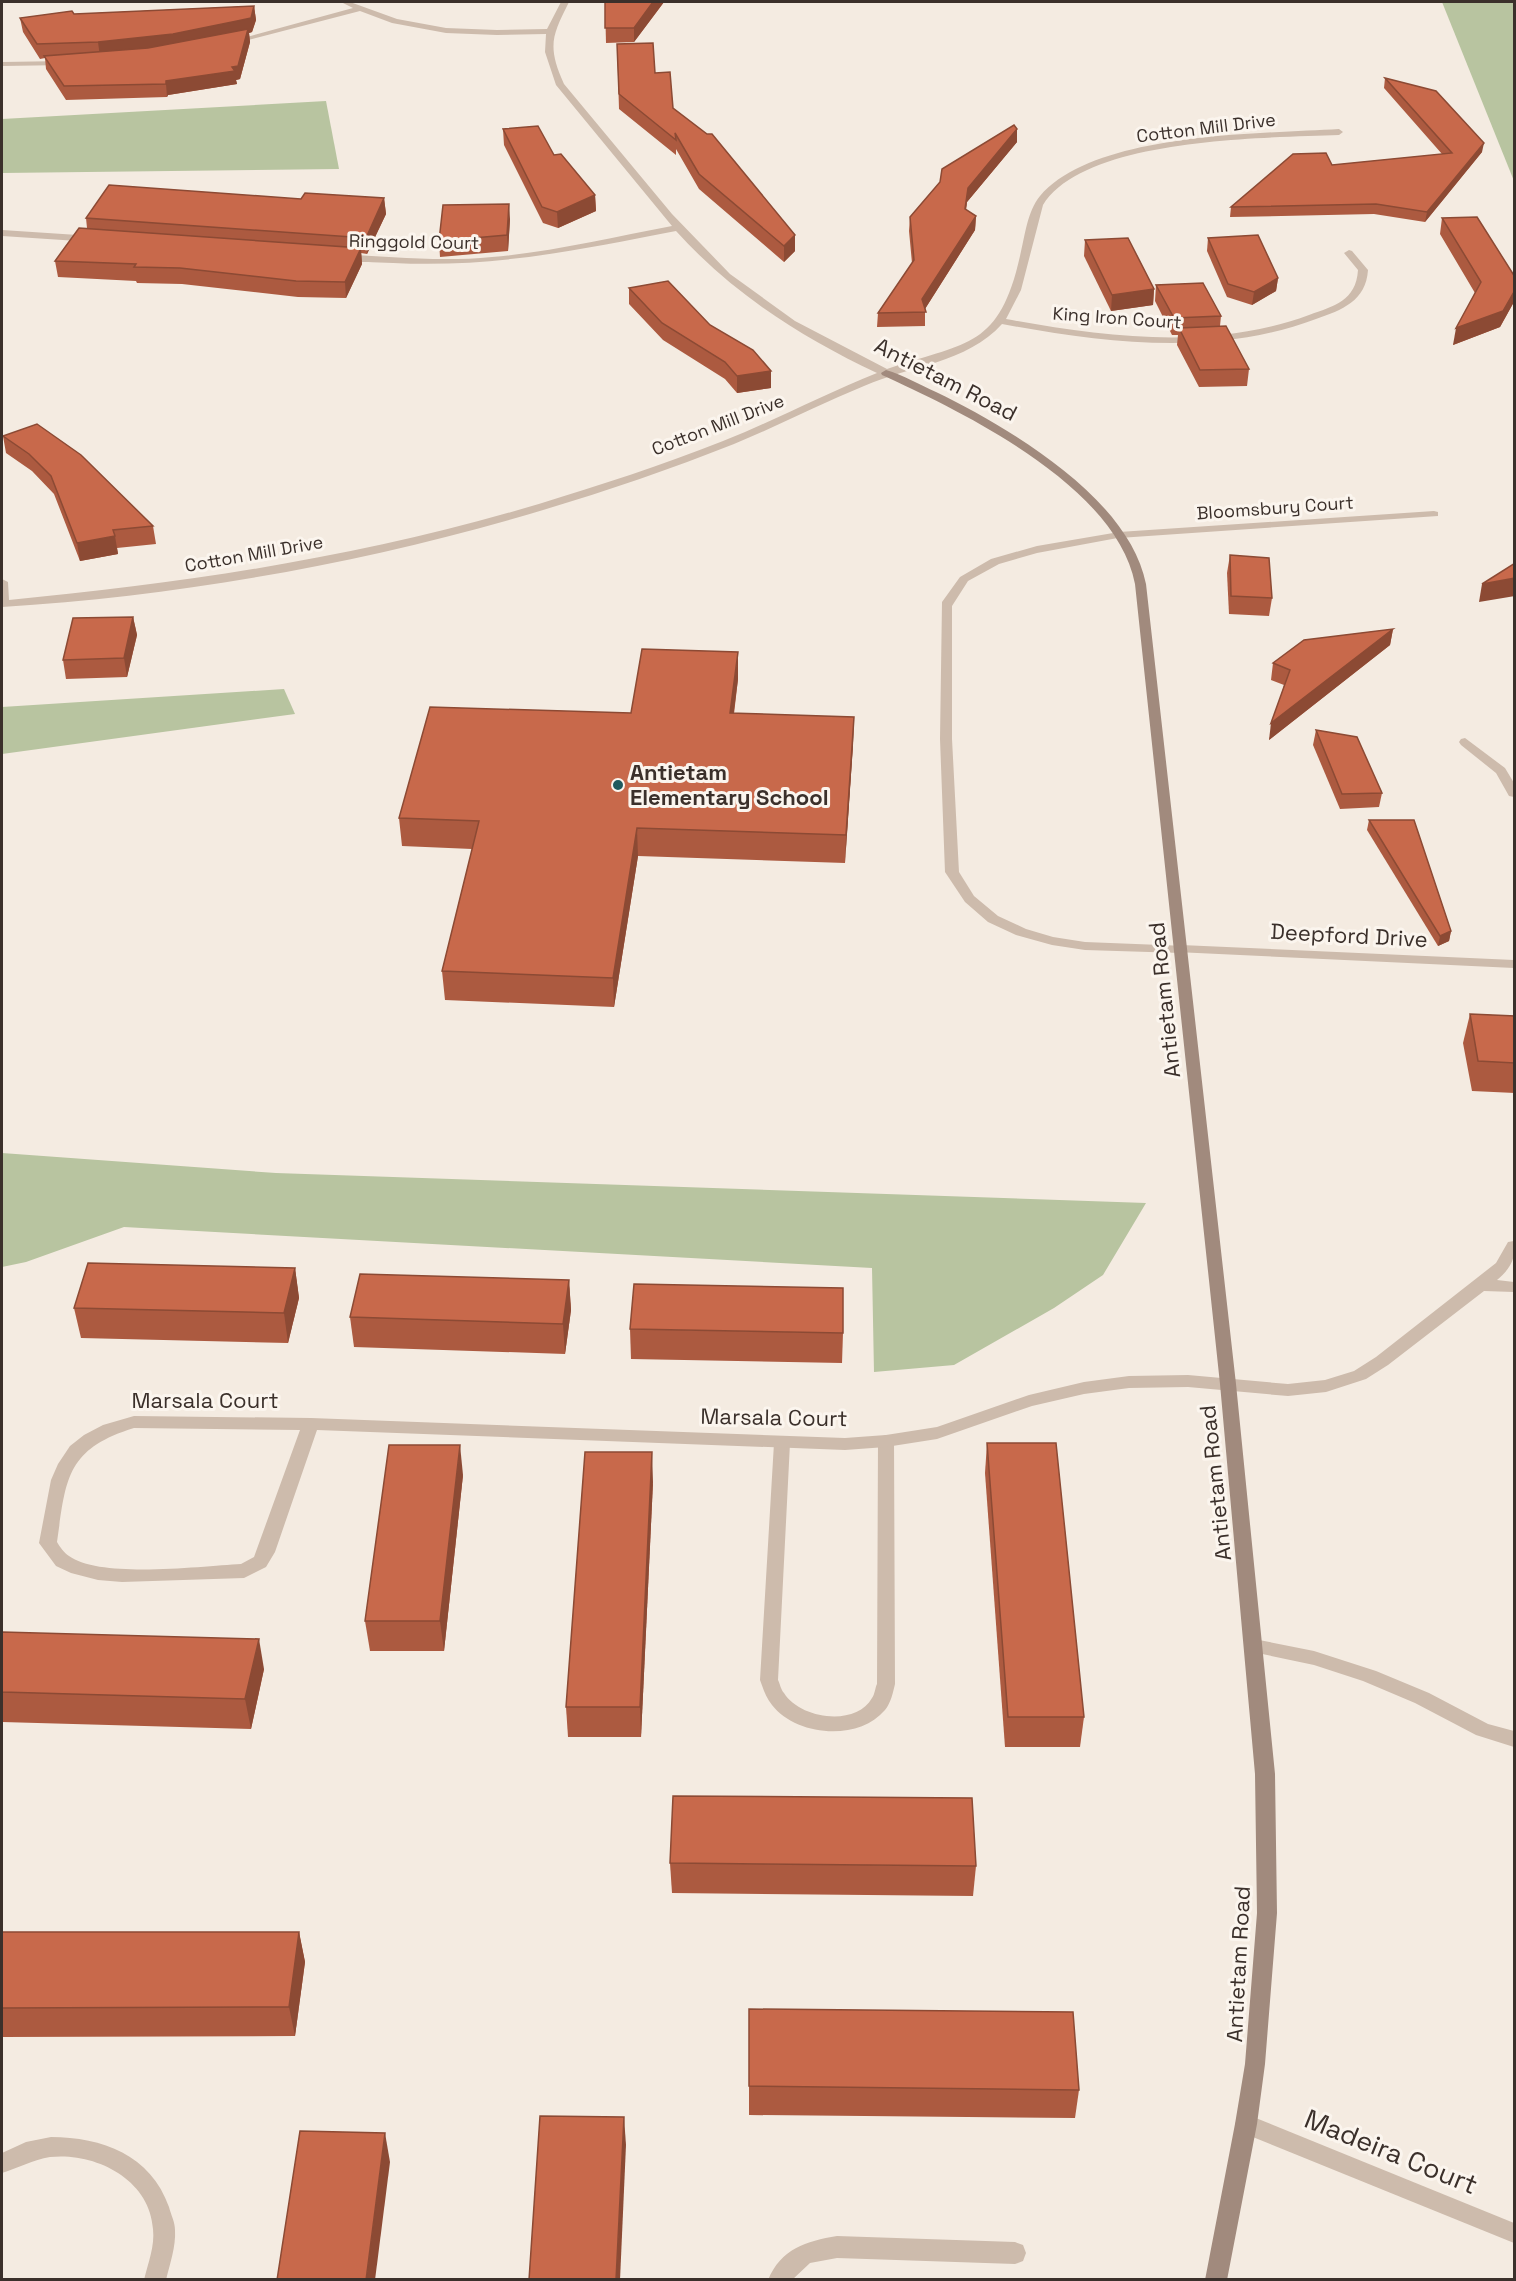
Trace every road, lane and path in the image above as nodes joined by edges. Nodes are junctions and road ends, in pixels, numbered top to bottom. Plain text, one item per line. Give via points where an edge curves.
1 (345, 2) edge
2 (565, 2) edge
3 (360, 9) junction
4 (550, 31) junction
5 (217, 45) edge
6 (76, 63) edge
7 (2, 64) edge
8 (1339, 132) dead end
9 (680, 227) junction
10 (2, 233) edge
11 (107, 240) edge
12 (1349, 253) dead end
13 (327, 255) edge
14 (1000, 321) junction
15 (886, 373) junction
16 (1434, 514) dead end
17 (1119, 534) junction
18 (2, 582) edge
19 (2, 604) edge
20 (1465, 742) dead end
21 (1515, 793) edge
22 (1181, 949) junction
23 (1515, 964) edge
24 (1515, 1246) edge
25 (1481, 1285) junction
26 (1515, 1287) edge
27 (1228, 1384) junction
28 (311, 1424) junction
29 (885, 1441) junction
30 (782, 1443) junction
31 (1254, 1646) junction
32 (1515, 1739) edge
33 (1246, 2124) junction
34 (2, 2163) edge
35 (1515, 2233) edge
36 (1015, 2253) dead end
37 (155, 2280) edge
38 (779, 2280) edge
39 (1216, 2280) edge

1 - 3 street
2 - 4 street, Antietam Road
3 - 4 street via 404,23 461,32
3 - 5 street
4 - 9 street, Antietam Road via 550,65 560,85
6 - 7 street
8 - 14 street, Cotton Mill Drive via 1170,146 1112,158 1075,173 1057,184 1035,210 1017,292
9 - 13 street, Ringgold Court via 531,256 489,260 396,261
9 - 15 street, Antietam Road via 739,286 777,313
10 - 11 street
12 - 14 street, King Iron Court via 1363,270 1363,284 1356,296 1317,317 1256,333 1221,338 1127,339
14 - 15 street, Cotton Mill Drive via 958,350
15 - 17 street, Antietam Road via 959,406 1008,434 1072,482
15 - 19 street, Cotton Mill Drive via 730,441 564,500 497,519 396,544 216,579 116,594
16 - 17 street, Bloomsbury Court
17 - 22 street, Antietam Road via 1134,557 1143,591
17 - 22 street, Bloomsbury Court via 1007,558 984,566 953,591 946,606 952,872 960,890 976,908 1022,933 1112,949
18 - 19 street
20 - 21 street via 1501,771
22 - 23 street, Deepford Drive
22 - 27 street, Antietam Road
24 - 25 street, Marsala Court via 1502,1267
25 - 26 street
25 - 27 street, Marsala Court via 1360,1375 1326,1386 1288,1390
27 - 29 street, Marsala Court via 1130,1382 1084,1388 1029,1401 937,1432
27 - 31 street, Antietam Road
28 - 28 street, Marsala Court via 134,1422 112,1427 73,1452 59,1475 48,1543 62,1561 86,1572 109,1576 244,1571 260,1562 266,1552
28 - 30 street, Marsala Court
29 - 30 street, Marsala Court
29 - 30 street via 886,1683 879,1703 858,1720 832,1725 801,1718 778,1700 769,1680
31 - 32 street via 1314,1658 1369,1676 1483,1730
31 - 33 street, Antietam Road via 1265,1774 1267,1913 1255,2064
33 - 35 street, Madeira Court
33 - 39 street, Antietam Road
34 - 37 street via 51,2146 88,2147 132,2168 154,2193 164,2226
36 - 38 street via 837,2247 810,2250 788,2264

